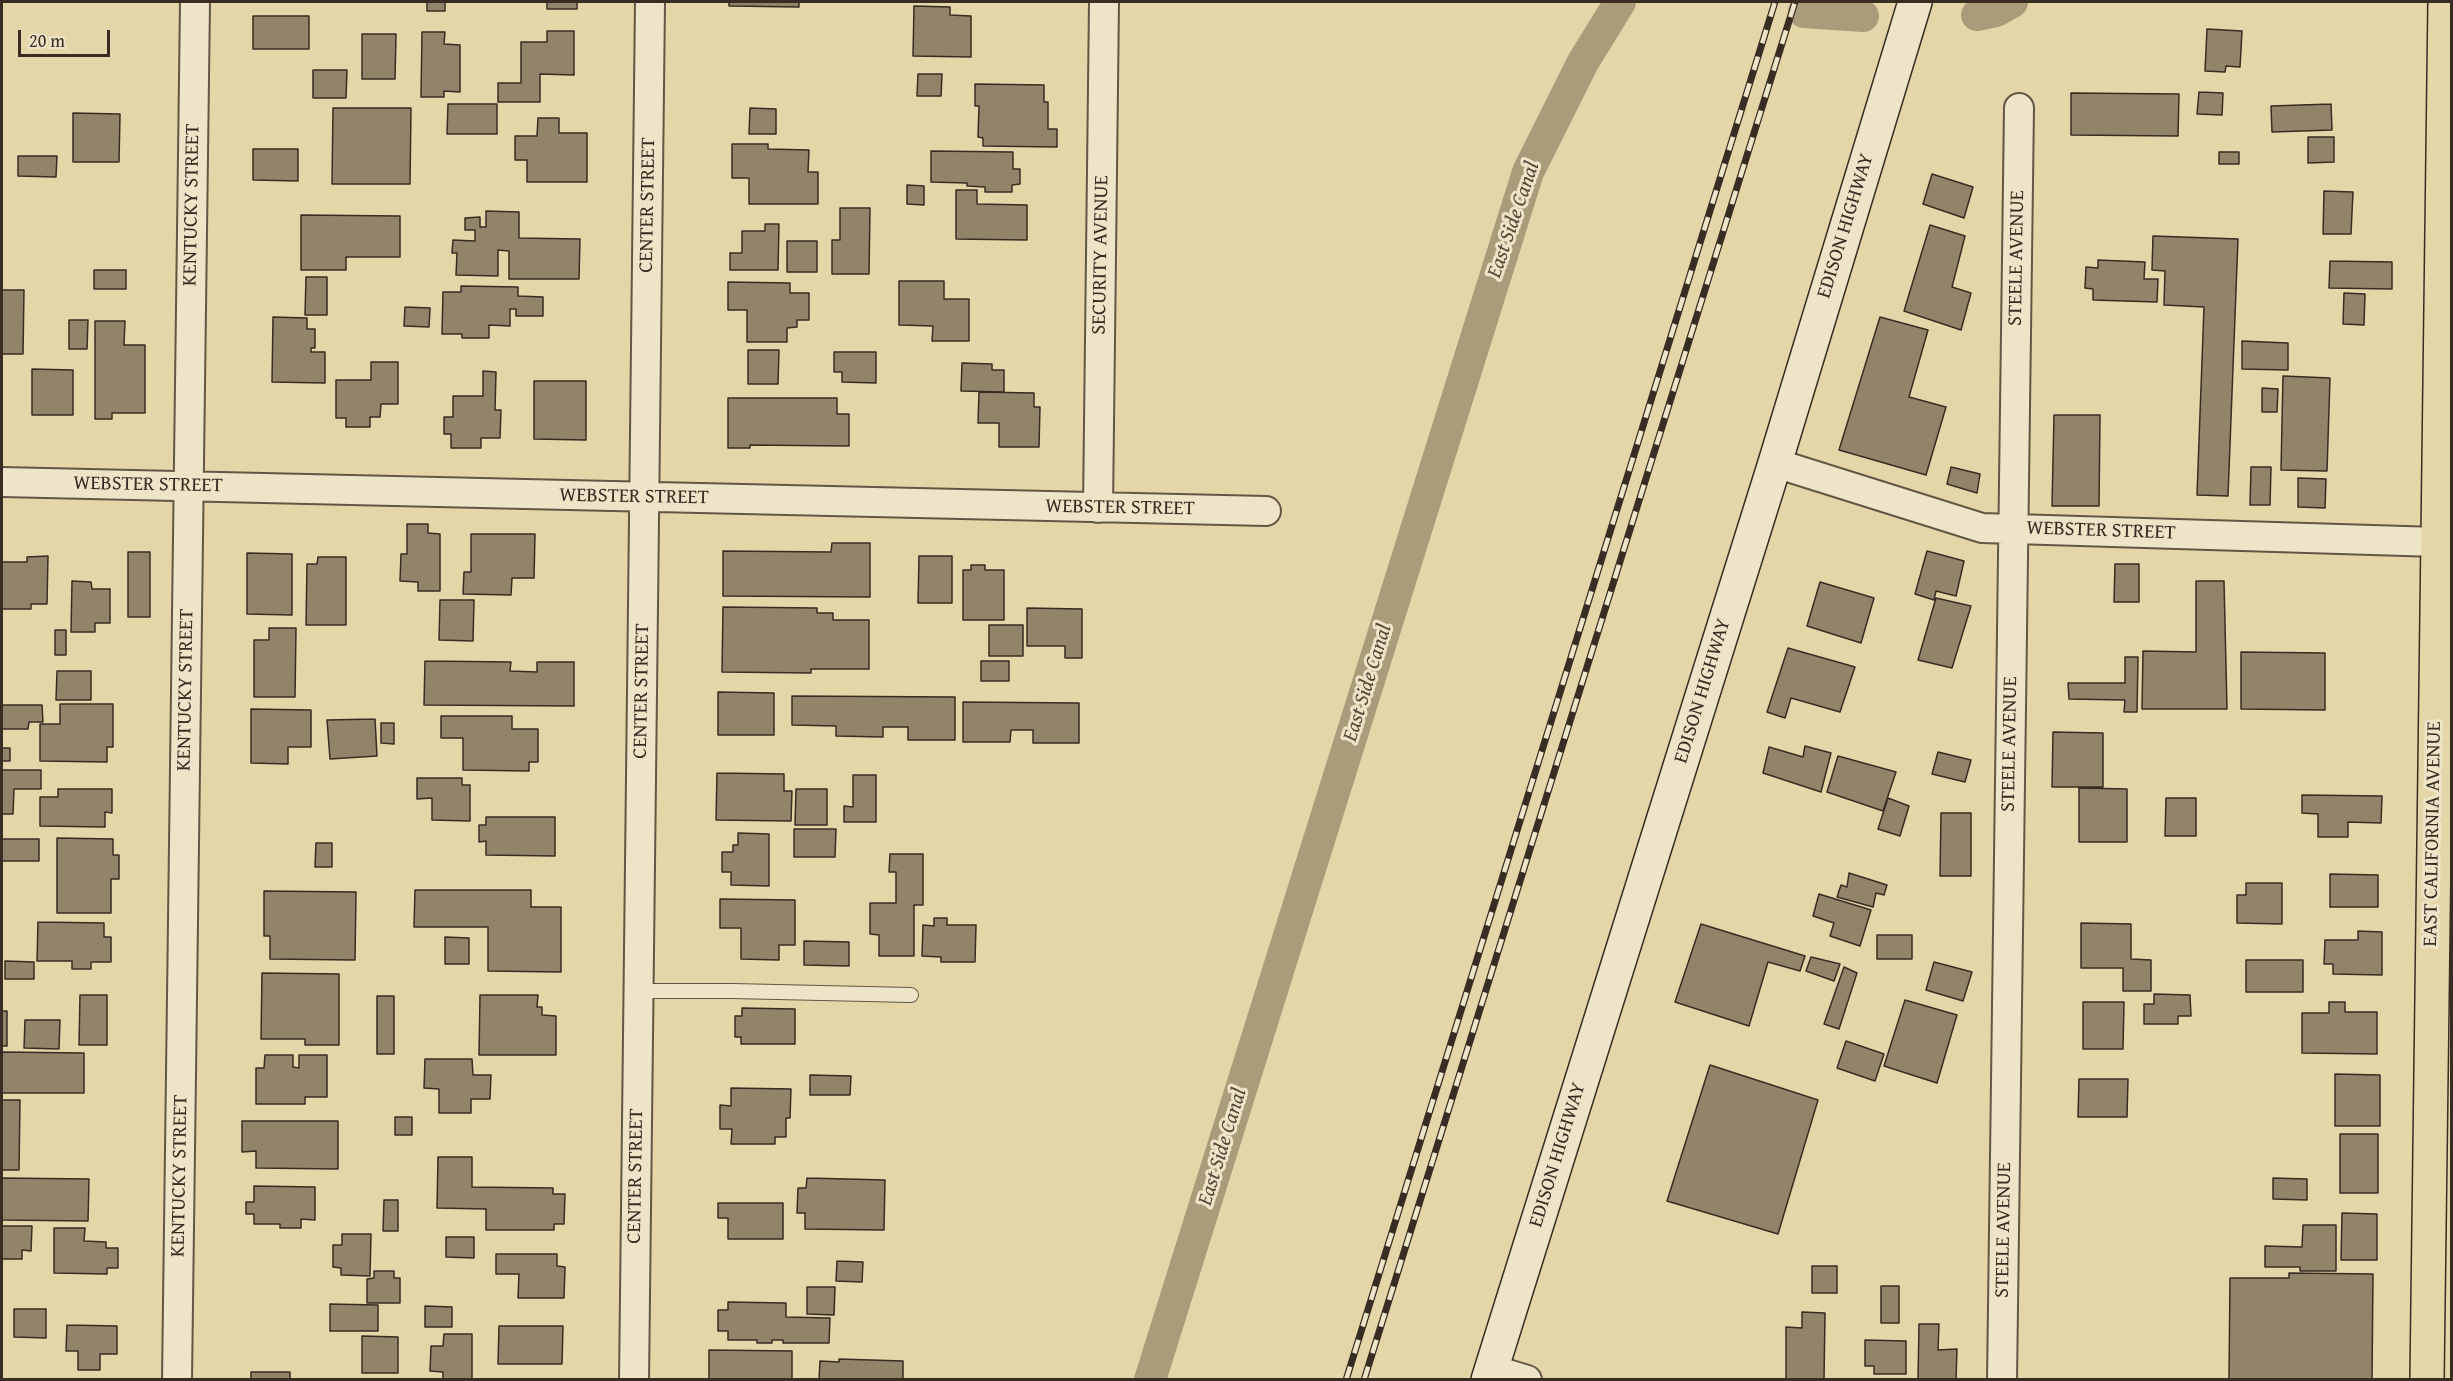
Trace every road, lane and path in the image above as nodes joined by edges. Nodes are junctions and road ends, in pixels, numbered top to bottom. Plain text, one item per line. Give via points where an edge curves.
1 (195, 2) edge
2 (650, 2) edge
3 (1104, 2) edge
4 (1915, 2) edge
5 (2445, 2) edge
6 (2019, 108) dead end
7 (1774, 463) junction
8 (2, 482) edge
9 (189, 486) junction
10 (645, 497) junction
11 (1098, 508) junction
12 (1266, 511) dead end
13 (2013, 528) junction
14 (2444, 550) edge
15 (638, 991) junction
16 (911, 995) dead end
17 (1490, 1374) edge
18 (177, 1380) edge
19 (634, 1380) edge
20 (1527, 1380) edge
21 (2002, 1380) edge
22 (2427, 1380) edge

1 - 9 street, KENTUCKY STREET
2 - 10 street, CENTER STREET
3 - 11 street, SECURITY AVENUE
4 - 7 main road, EDISON HIGHWAY
5 - 14 main road, EAST CALIFORNIA AVENUE
6 - 13 street, STEELE AVENUE
7 - 13 street, WEBSTER STREET via 1982,528
7 - 17 main road, EDISON HIGHWAY
8 - 9 street, WEBSTER STREET
9 - 10 street, WEBSTER STREET
9 - 18 street, KENTUCKY STREET
10 - 11 street, WEBSTER STREET
10 - 15 street, CENTER STREET
11 - 12 street, WEBSTER STREET
13 - 14 street, WEBSTER STREET
13 - 21 street, STEELE AVENUE
14 - 22 main road, EAST CALIFORNIA AVENUE
15 - 16 lane
15 - 19 street, CENTER STREET
17 - 20 street

